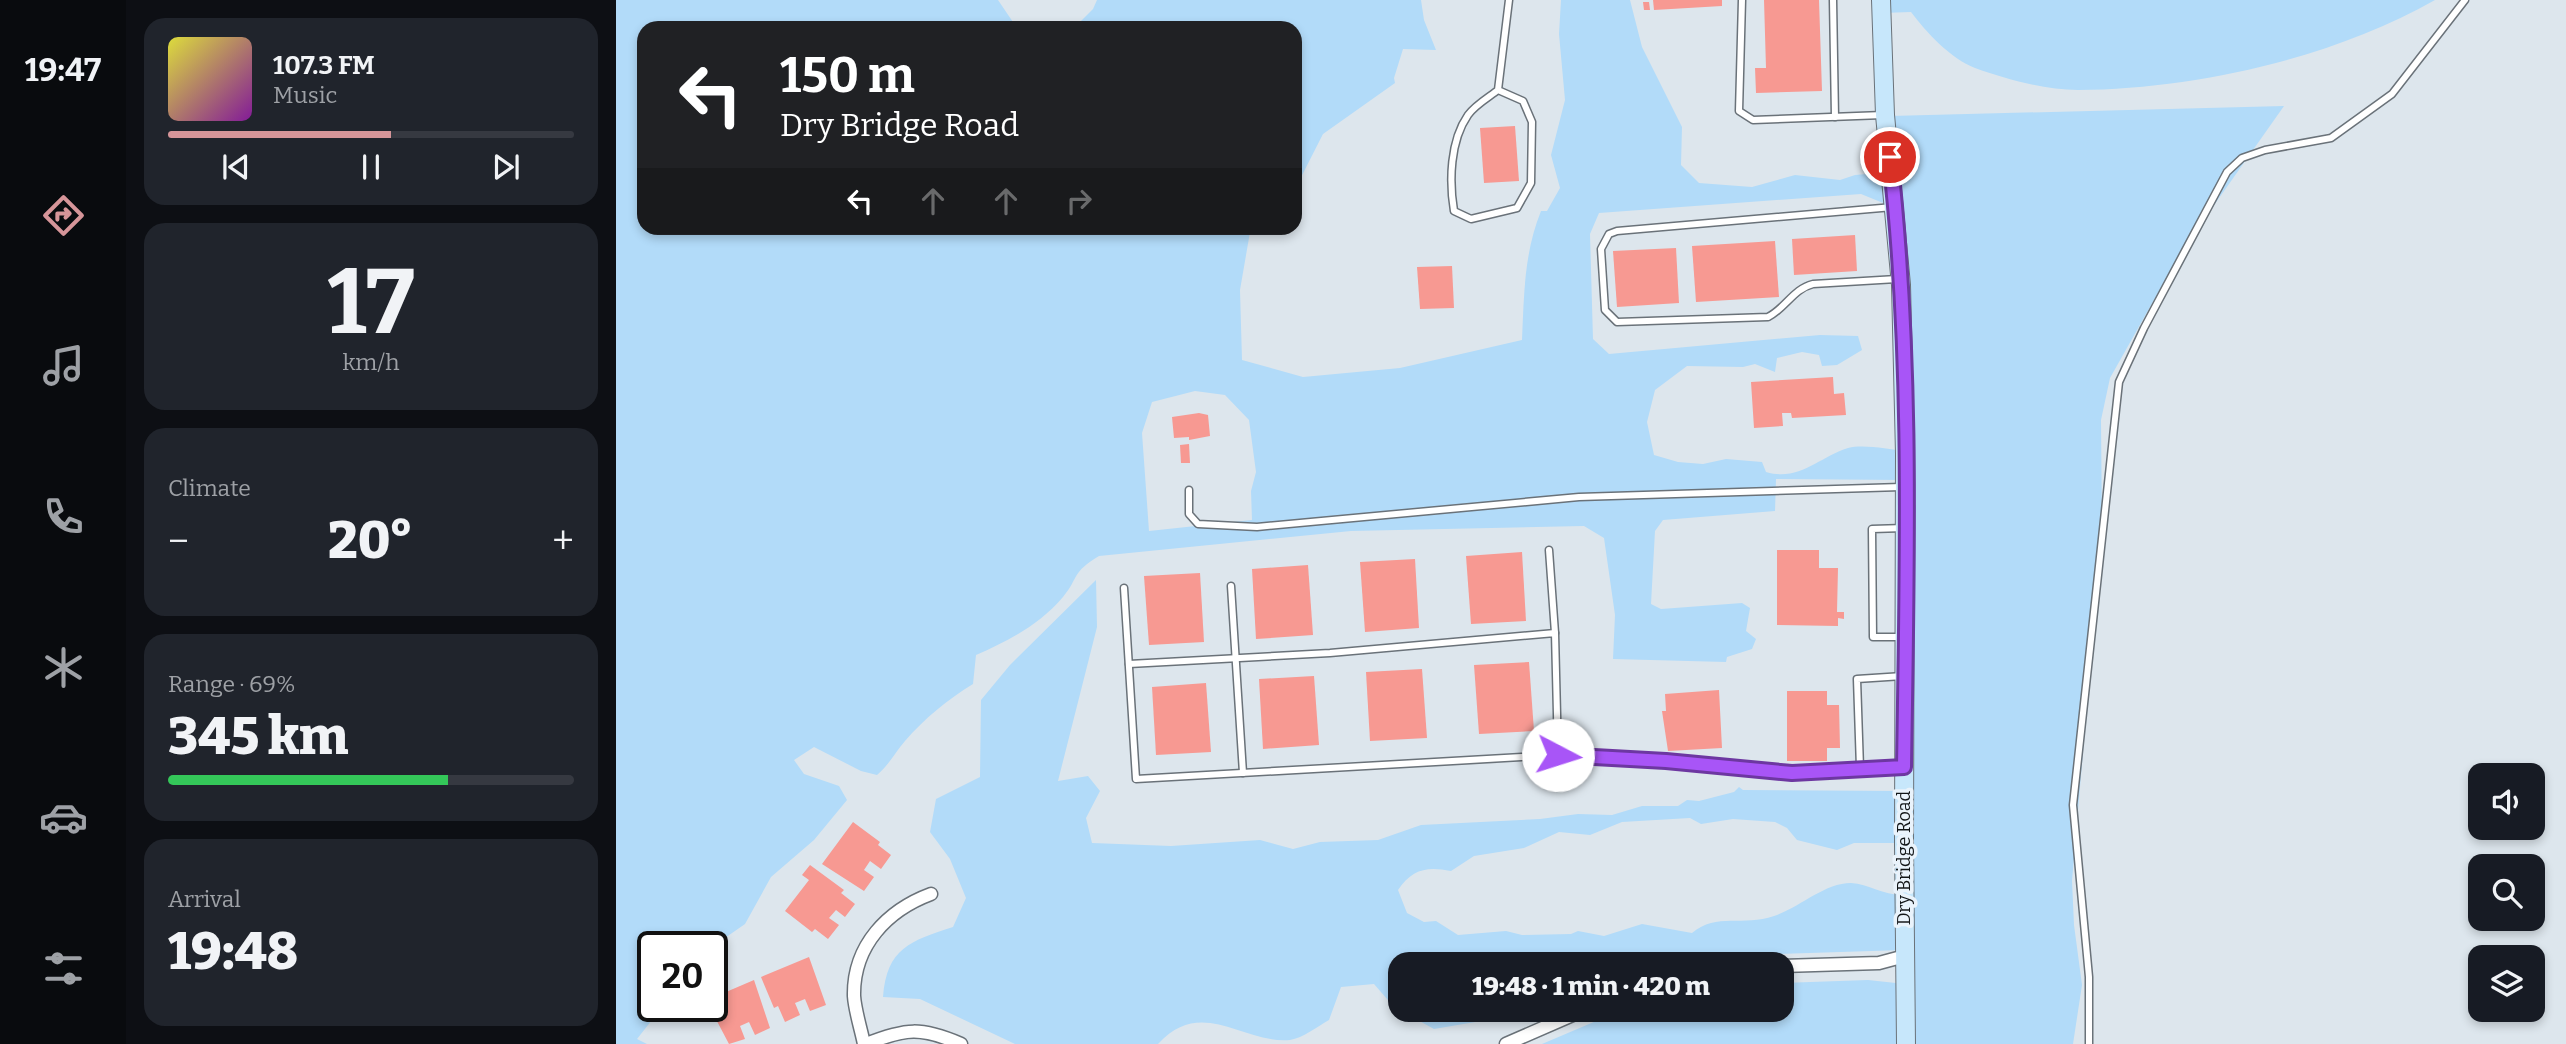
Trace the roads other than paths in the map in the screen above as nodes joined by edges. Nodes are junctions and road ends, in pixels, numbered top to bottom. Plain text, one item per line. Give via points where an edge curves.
1 (1509, 0) edge
2 (1742, 0) edge
3 (1833, 0) edge
4 (1881, 0) edge
5 (2465, 0) edge
6 (1498, 90) junction
7 (1885, 115) junction
8 (1835, 117) junction
9 (1895, 207) junction
10 (1900, 279) junction
11 (1905, 487) junction
12 (1189, 489) dead end
13 (1905, 528) junction
14 (1549, 550) dead end
15 (1231, 586) dead end
16 (1124, 588) dead end
17 (1555, 632) junction
18 (1905, 637) junction
19 (1236, 658) junction
20 (1129, 664) junction
21 (1905, 676) junction
22 (1558, 755) junction
23 (1904, 767) junction
24 (1860, 768) junction
25 (1243, 773) junction
26 (932, 894) dead end
27 (1905, 956) junction
28 (1794, 966) edge
29 (1556, 1022) edge
30 (865, 1044) edge
31 (961, 1044) edge
32 (1506, 1044) edge
33 (1906, 1044) edge
34 (2089, 1044) edge

1 - 6 lane
2 - 8 lane via 1740,111 1753,120
3 - 8 lane
4 - 7 street, Dry Bridge Road
5 - 34 lane via 2392,94 2331,138 2265,150 2242,158 2227,172 2119,382 2073,805 2090,977
6 - 6 lane via 1523,101 1532,122 1531,183 1517,208 1471,219 1454,211 1450,184 1460,131 1469,112
7 - 8 lane
7 - 9 street, Dry Bridge Road
9 - 10 street, Dry Bridge Road
9 - 10 lane via 1609,234 1601,249 1605,310 1617,322 1768,317 1782,310 1800,288 1813,284
10 - 11 street, Dry Bridge Road
11 - 12 lane via 1579,497 1257,527 1198,524 1189,514
11 - 13 street, Dry Bridge Road
13 - 18 street, Dry Bridge Road
13 - 18 lane via 1871,529 1873,637
14 - 17 lane
15 - 19 lane
16 - 20 lane
17 - 19 lane
17 - 22 lane
18 - 21 street, Dry Bridge Road
19 - 20 lane
19 - 25 lane
20 - 25 lane via 1136,779
21 - 23 street, Dry Bridge Road
21 - 24 lane via 1857,679
22 - 24 lane via 1792,773
22 - 25 lane
23 - 24 lane
23 - 27 street, Dry Bridge Road
26 - 30 street via 906,904 884,920 866,947 857,969 854,996
27 - 28 street via 1879,963
27 - 33 street, Dry Bridge Road
29 - 32 street
30 - 31 street via 897,1031 925,1031

